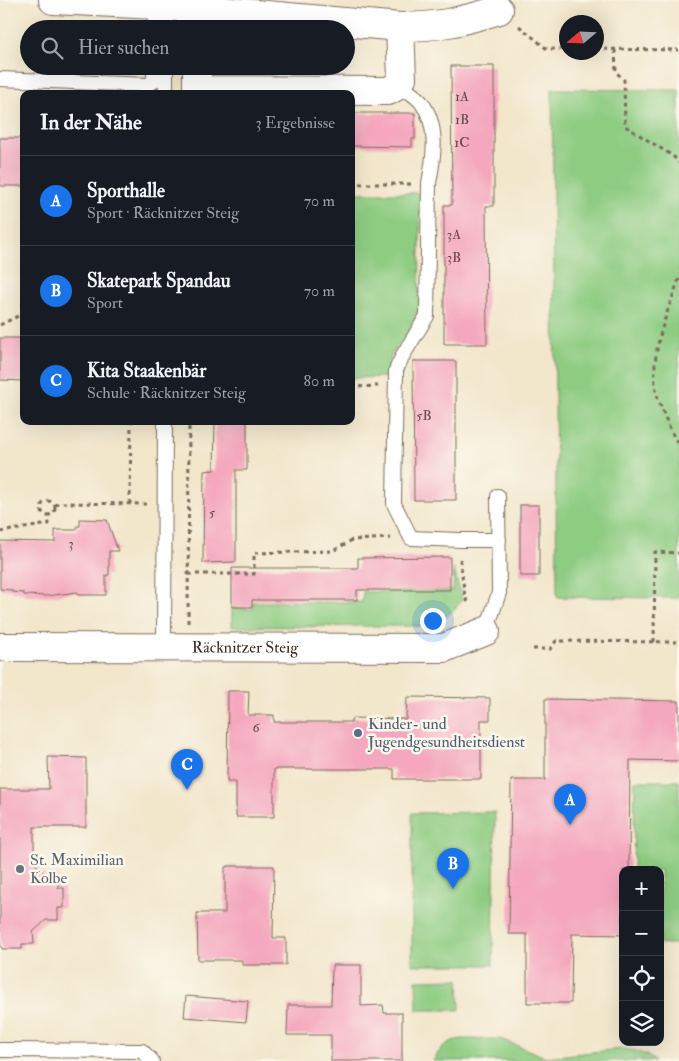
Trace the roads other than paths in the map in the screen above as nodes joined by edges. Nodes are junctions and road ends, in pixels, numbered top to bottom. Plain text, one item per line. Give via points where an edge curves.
1 (54, 0) edge
2 (307, 9) edge
3 (498, 10) road end
4 (161, 17) edge
5 (196, 18) edge
6 (400, 27) junction
7 (154, 75) edge
8 (166, 75) edge
9 (0, 79) edge
10 (201, 83) edge
11 (399, 85) junction
12 (166, 90) edge
13 (165, 425) edge
14 (498, 496) dead end
15 (499, 540) junction
16 (486, 631) joint
17 (0, 647) edge
18 (164, 647) junction
19 (0, 1050) edge
20 (152, 1061) edge

1 - 4 street
2 - 5 street
2 - 6 street
3 - 6 street via 461,22
4 - 5 street
6 - 11 street via 402,78
7 - 9 lane via 154,81 148,86
8 - 12 lane
10 - 11 street via 388,91
11 - 15 lane via 420,101 427,113 432,127 433,157 429,184 427,316 396,370 394,504 411,538
13 - 18 lane
14 - 15 lane
15 - 16 lane via 499,593
16 - 18 street, Räcknitzer Steig via 444,648
17 - 18 street, Räcknitzer Steig
19 - 20 lane via 142,1051

